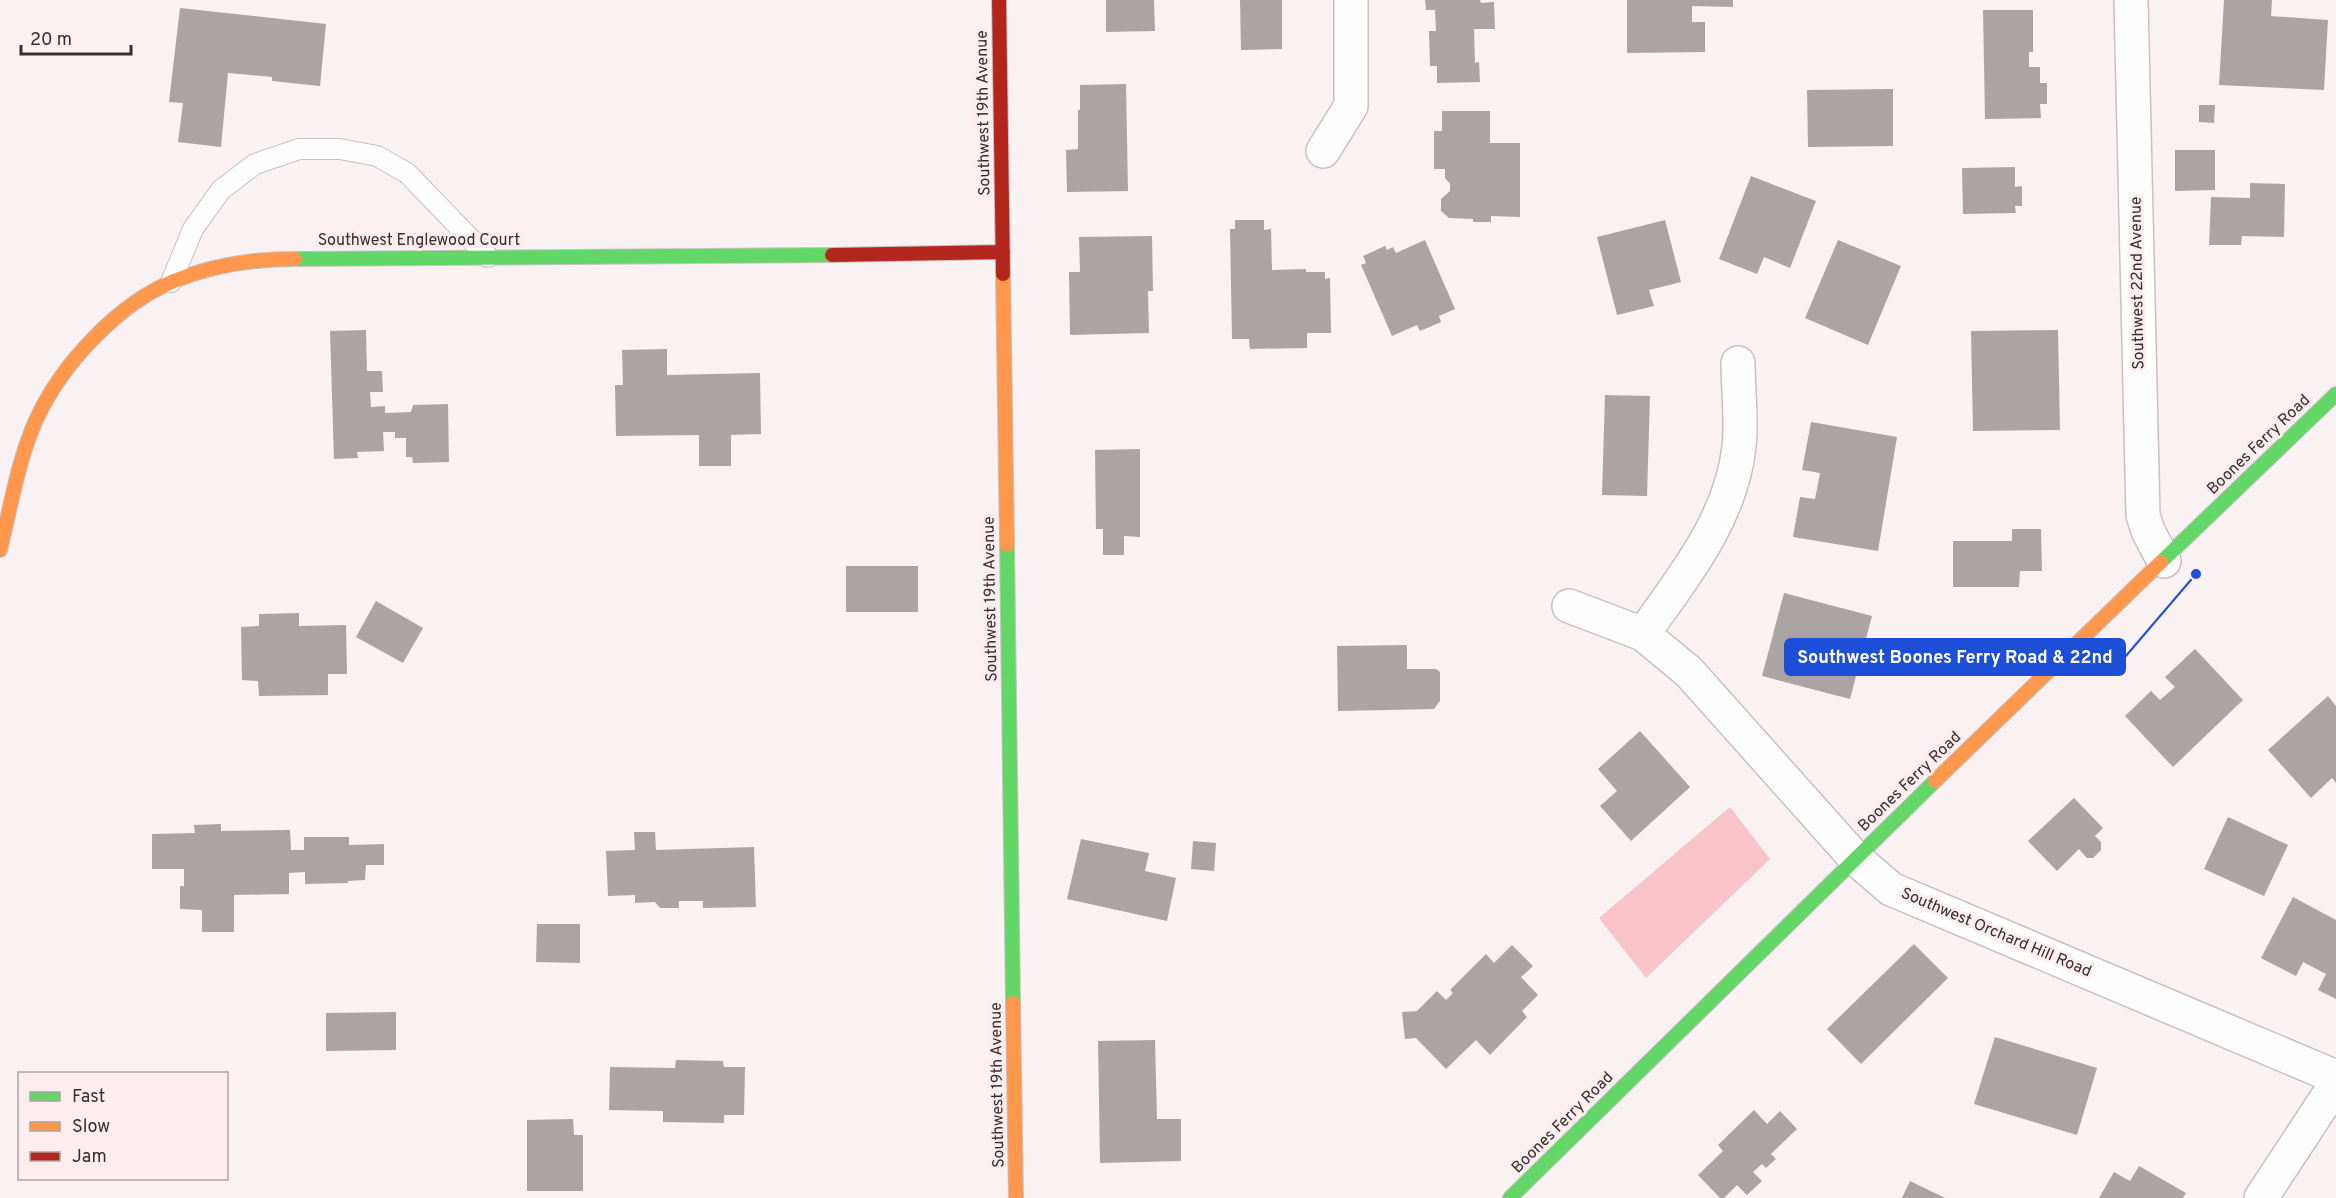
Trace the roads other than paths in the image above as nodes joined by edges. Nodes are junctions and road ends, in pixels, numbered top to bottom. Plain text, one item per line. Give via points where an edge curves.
1 (999, 0) edge
2 (1351, 0) edge
3 (2131, 0) edge
4 (1323, 151) dead end
5 (1003, 252) junction
6 (488, 256) junction
7 (171, 282) junction
8 (1738, 363) dead end
9 (2336, 394) edge
10 (0, 550) edge
11 (2164, 561) junction
12 (1569, 606) dead end
13 (1643, 634) junction
14 (1855, 858) junction
15 (2336, 1077) edge
16 (2336, 1084) edge
17 (1016, 1198) edge
18 (1510, 1198) edge
19 (2261, 1198) edge

1 - 5 street, Southwest 19th Avenue
2 - 4 street via 1351,106
3 - 11 street, Southwest 22nd Avenue via 2143,515
5 - 6 street, Southwest Englewood Court
5 - 17 street, Southwest 19th Avenue
6 - 7 street, Southwest Englewood Court via 266,259 224,264
6 - 7 lane via 407,173 377,156 340,149 299,150 255,164 221,190 194,229
7 - 10 street, Southwest Englewood Court via 123,310 92,338 57,382 27,444
8 - 13 street via 1739,445 1726,500 1701,550
9 - 11 street, Boones Ferry Road
11 - 14 street, Boones Ferry Road
12 - 13 street, Southwest Orchard Hill Road
13 - 14 street, Southwest Orchard Hill Road via 1689,672
14 - 15 street, Southwest Orchard Hill Road via 1891,889
14 - 18 street, Boones Ferry Road
16 - 19 street

